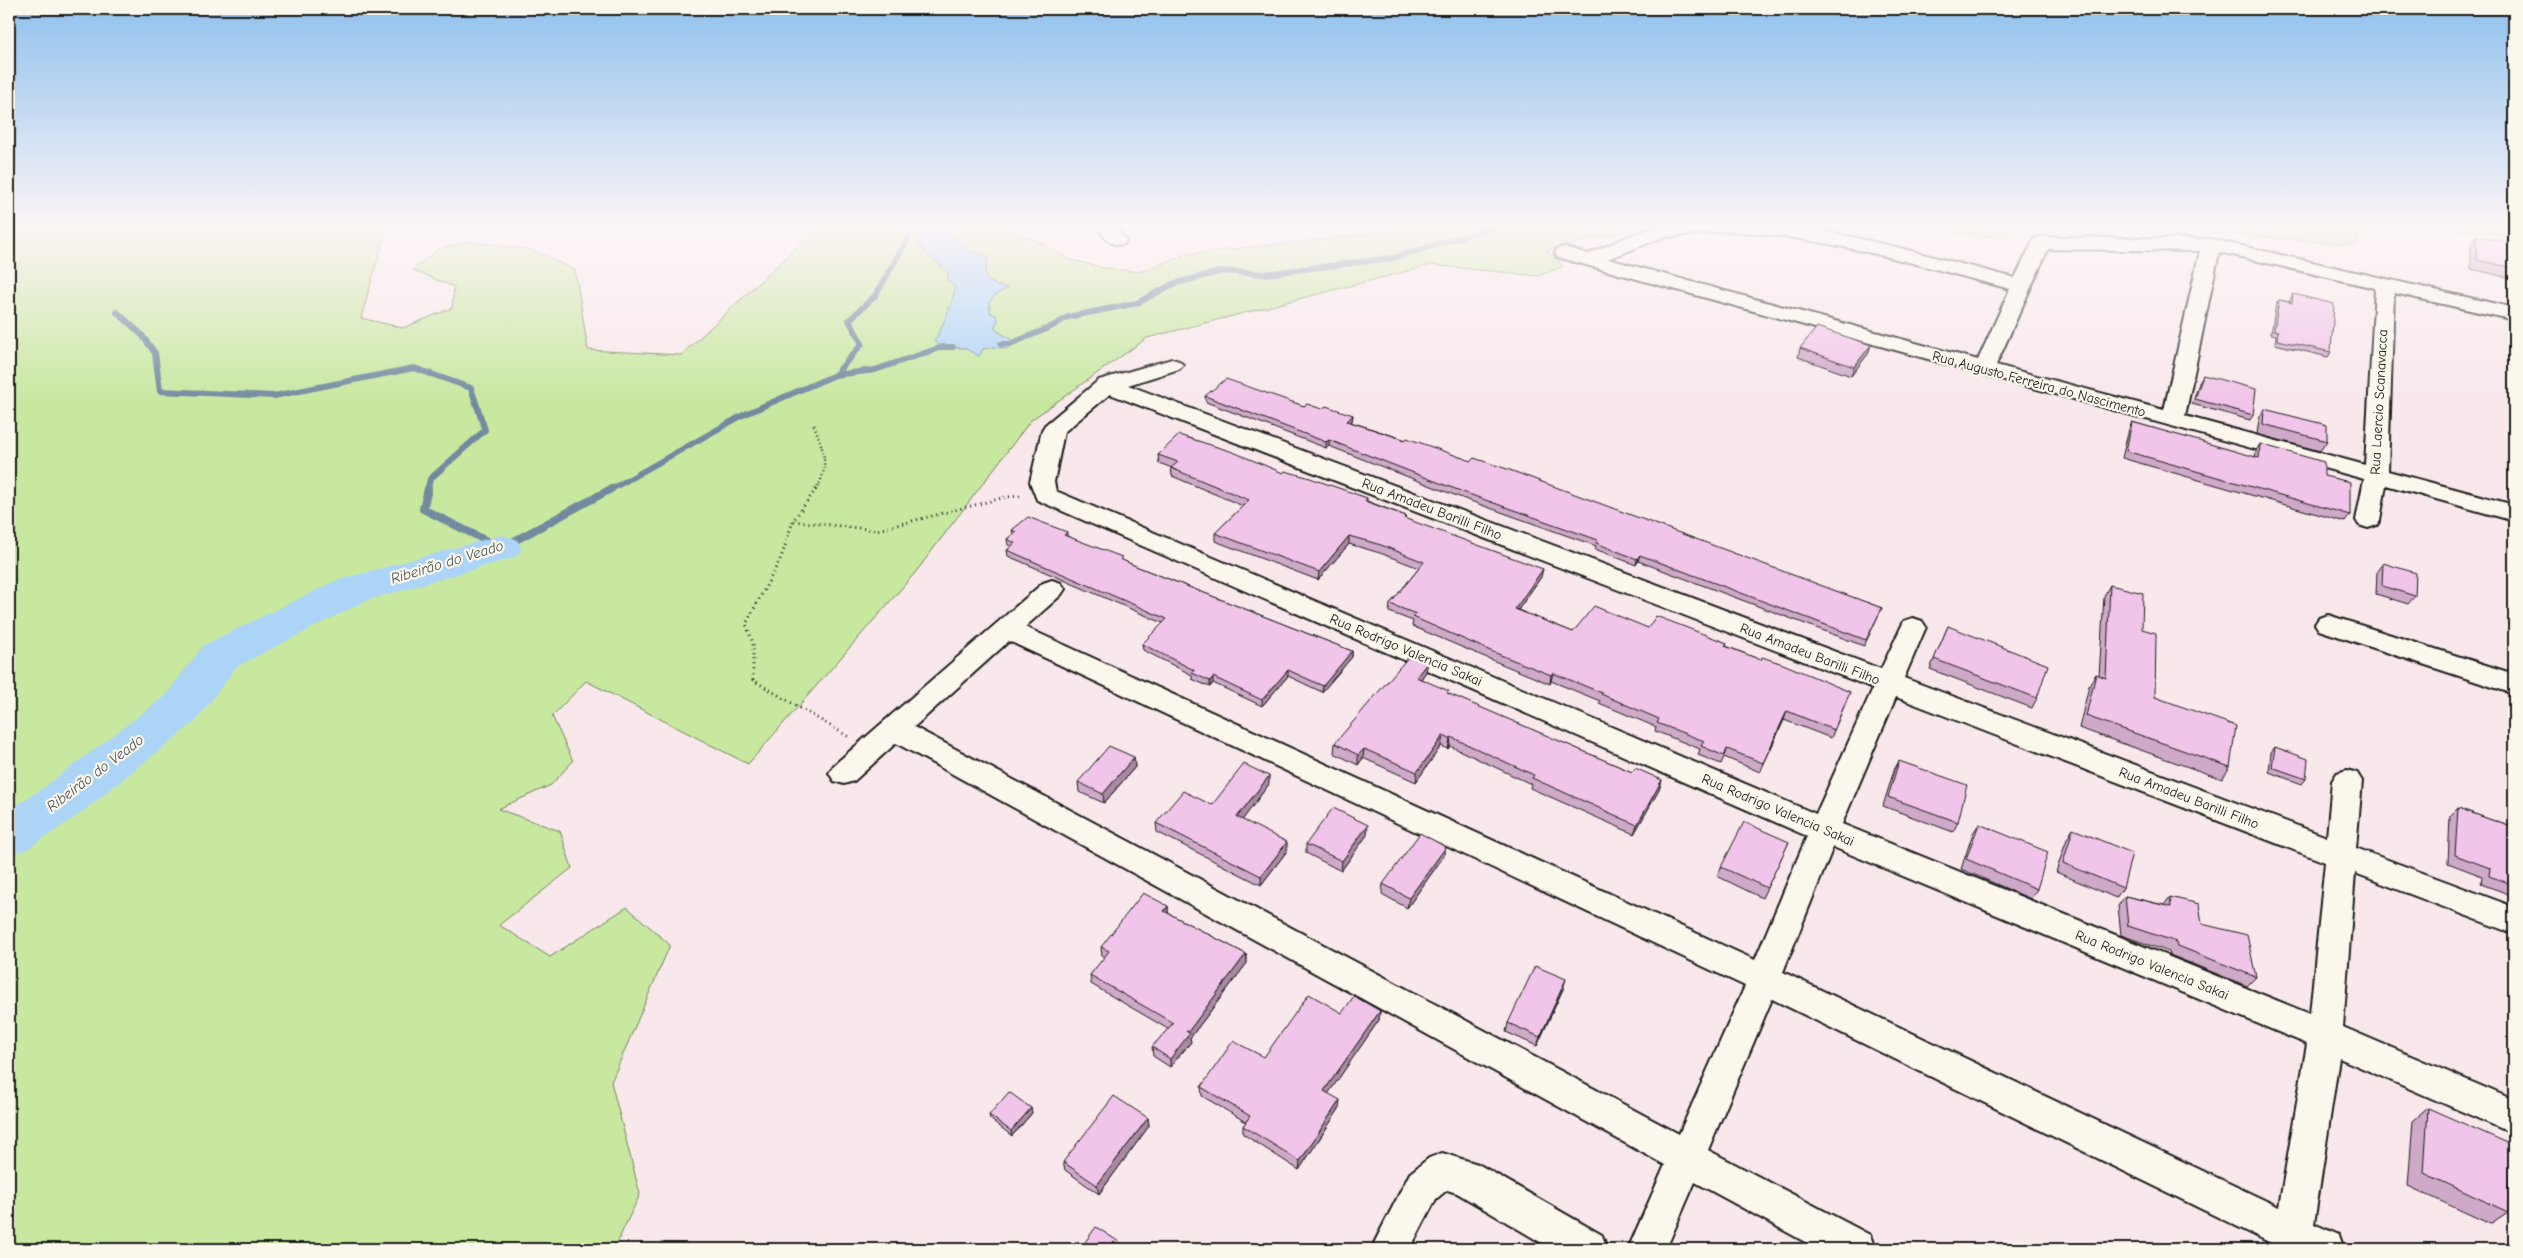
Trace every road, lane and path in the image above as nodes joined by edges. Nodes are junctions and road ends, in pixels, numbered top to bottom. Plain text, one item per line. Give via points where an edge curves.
1 (1679, 285) edge
2 (2016, 285) edge
3 (2202, 285) edge
4 (2385, 285) edge
5 (2392, 285) edge
6 (2021, 286) joint
7 (2514, 314) edge
8 (1172, 365) dead end
9 (1984, 369) junction
10 (1107, 385) junction
11 (2173, 421) junction
12 (814, 425) dead end
13 (2376, 474) junction
14 (1045, 495) junction
15 (2514, 513) edge
16 (2368, 520) dead end
17 (793, 521) junction
18 (1052, 589) dead end
19 (2328, 624) dead end
20 (1913, 627) dead end
21 (1006, 629) junction
22 (1888, 684) junction
23 (2514, 684) edge
24 (883, 740) junction
25 (844, 774) dead end
26 (2346, 781) dead end
27 (1824, 830) junction
28 (2340, 855) junction
29 (2514, 921) edge
30 (1764, 979) junction
31 (2325, 1036) junction
32 (2514, 1117) edge
33 (1686, 1156) junction
34 (2292, 1242) edge
35 (1390, 1249) edge
36 (1588, 1249) edge
37 (1647, 1249) edge
38 (1856, 1249) edge
39 (2325, 1249) edge

1 - 9 street, Rua Augusto Ferreira do Nascimento
2 - 6 street
3 - 11 street
4 - 13 street, Rua Laercio Scanavacca
5 - 7 street
6 - 9 street
8 - 10 street
9 - 11 street, Rua Augusto Ferreira do Nascimento
10 - 14 street via 1053,430 1042,482
10 - 22 street, Rua Amadeu Barilli Filho
11 - 13 street, Rua Augusto Ferreira do Nascimento
12 - 17 path via 825,452 822,481
13 - 15 street, Rua Augusto Ferreira do Nascimento
13 - 16 street, Rua Laercio Scanavacca
14 - 17 path via 1006,497 877,530
14 - 27 street, Rua Rodrigo Valencia Sakai
17 - 24 path via 781,558 746,624 753,643 753,680
18 - 21 street
19 - 23 street
20 - 22 street
21 - 24 street
21 - 30 street
22 - 27 street
22 - 28 street, Rua Amadeu Barilli Filho
24 - 25 street
24 - 33 street
26 - 28 street
27 - 30 street
27 - 31 street, Rua Rodrigo Valencia Sakai
28 - 29 street, Rua Amadeu Barilli Filho
28 - 31 street
30 - 33 street
30 - 34 street
31 - 32 street, Rua Rodrigo Valencia Sakai
31 - 34 street
33 - 37 street
33 - 38 street
34 - 39 street
35 - 36 street via 1423,1186 1442,1171 1465,1177

